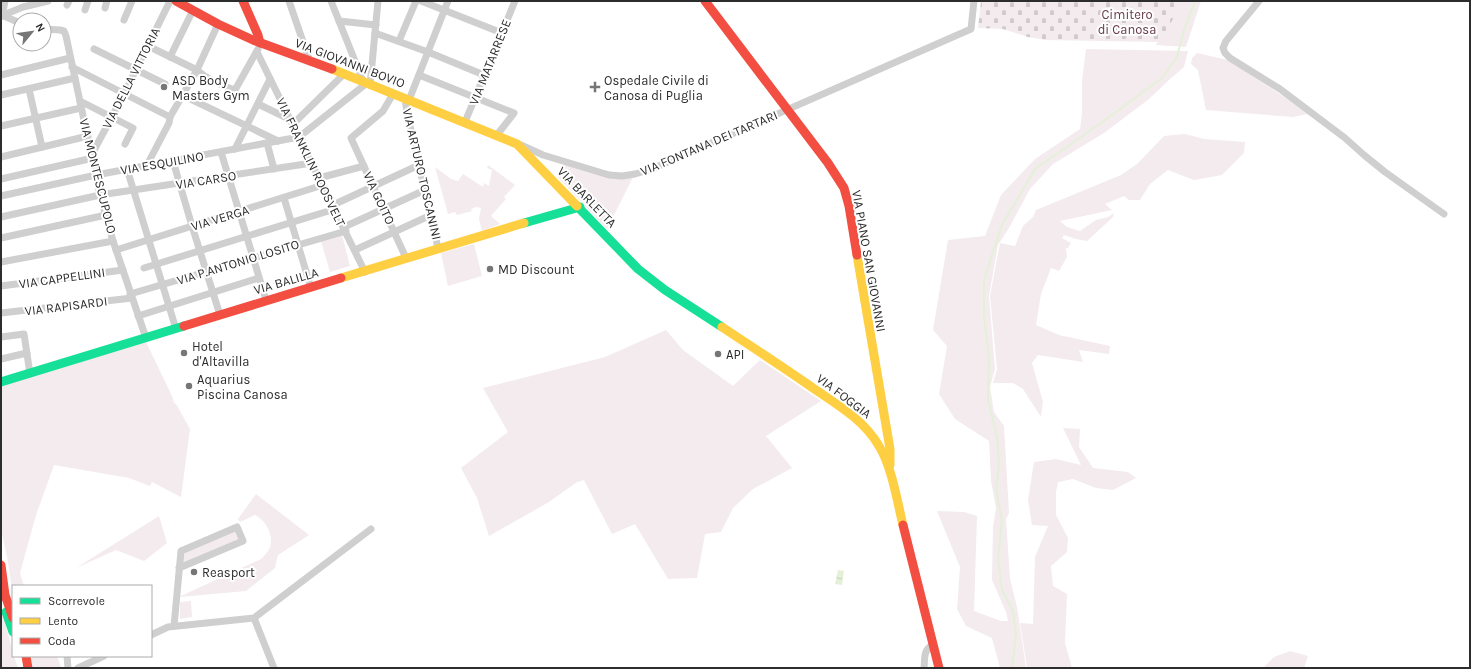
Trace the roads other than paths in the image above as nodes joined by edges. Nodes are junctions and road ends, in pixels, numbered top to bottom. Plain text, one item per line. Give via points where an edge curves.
1 (5, 1) edge
2 (48, 1) edge
3 (88, 1) edge
4 (132, 1) edge
5 (170, 1) edge
6 (176, 1) edge
7 (243, 1) edge
8 (331, 1) edge
9 (378, 1) edge
10 (416, 1) edge
11 (421, 1) edge
12 (448, 1) edge
13 (515, 1) edge
14 (705, 1) edge
15 (974, 1) edge
16 (1259, 1) edge
17 (291, 2) edge
18 (24, 4) edge
19 (85, 10) dead end
20 (193, 10) junction
21 (444, 10) junction
22 (2, 16) edge
23 (12, 20) edge
24 (124, 20) dead end
25 (339, 21) junction
26 (218, 24) junction
27 (376, 25) junction
28 (52, 30) edge
29 (375, 33) junction
30 (502, 33) junction
31 (399, 41) junction
32 (148, 46) junction
33 (259, 47) junction
34 (94, 49) dead end
35 (428, 52) junction
36 (170, 57) junction
37 (70, 58) junction
38 (310, 62) junction
39 (72, 67) junction
40 (136, 69) junction
41 (197, 70) junction
42 (1, 74) edge
43 (344, 74) junction
44 (418, 75) junction
45 (484, 75) junction
46 (75, 78) junction
47 (270, 80) junction
48 (367, 83) junction
49 (165, 84) dead end
50 (29, 89) junction
51 (124, 94) junction
52 (393, 94) junction
53 (1, 95) edge
54 (182, 95) junction
55 (476, 97) junction
56 (407, 99) junction
57 (81, 104) junction
58 (258, 104) junction
59 (787, 110) junction
60 (111, 117) junction
61 (170, 117) junction
62 (36, 118) junction
63 (292, 122) junction
64 (465, 122) junction
65 (1, 126) edge
66 (246, 126) junction
67 (497, 135) junction
68 (88, 136) junction
69 (299, 138) junction
70 (278, 141) junction
71 (267, 143) junction
72 (125, 144) dead end
73 (517, 144) junction
74 (42, 147) junction
75 (234, 149) junction
76 (221, 152) junction
77 (92, 156) junction
78 (1, 157) edge
79 (173, 160) junction
80 (312, 163) junction
81 (419, 165) junction
82 (147, 166) junction
83 (364, 166) junction
84 (127, 169) junction
85 (274, 169) junction
86 (96, 175) junction
87 (228, 176) junction
88 (1, 177) edge
89 (321, 182) junction
90 (180, 184) junction
91 (373, 186) junction
92 (425, 190) junction
93 (133, 191) junction
94 (100, 195) junction
95 (1, 196) edge
96 (284, 198) junction
97 (334, 207) junction
98 (580, 207) junction
99 (383, 208) junction
100 (239, 212) junction
101 (1444, 214) dead end
102 (106, 215) junction
103 (431, 216) junction
104 (1, 217) edge
105 (291, 222) junction
106 (192, 226) junction
107 (345, 229) junction
108 (394, 232) junction
109 (246, 236) junction
110 (1, 238) edge
111 (149, 240) junction
112 (114, 241) junction
113 (299, 244) junction
114 (438, 248) junction
115 (116, 250) junction
116 (200, 250) junction
117 (355, 250) junction
118 (253, 258) junction
119 (406, 258) junction
120 (1, 262) edge
121 (156, 264) junction
122 (144, 268) dead end
123 (638, 269) joint
124 (123, 270) junction
125 (207, 272) junction
126 (365, 272) junction
127 (259, 278) junction
128 (162, 285) junction
129 (1, 286) edge
130 (312, 288) junction
131 (213, 293) junction
132 (131, 296) junction
133 (266, 300) junction
134 (169, 307) junction
135 (1, 313) edge
136 (220, 315) junction
137 (138, 316) junction
138 (176, 328) junction
139 (1, 337) edge
140 (146, 338) junction
141 (27, 353) junction
142 (1, 358) edge
143 (30, 374) junction
144 (1, 382) edge
145 (890, 474) junction
146 (371, 530) dead end
147 (1, 565) edge
148 (179, 568) junction
149 (1, 597) edge
150 (12, 615) edge
151 (254, 618) junction
152 (174, 626) junction
153 (12, 629) edge
154 (152, 635) edge
155 (933, 645) junction
156 (21, 657) edge
157 (26, 657) edge
158 (67, 657) edge
159 (102, 657) edge
160 (23, 668) edge
161 (28, 668) edge
162 (68, 668) edge
163 (78, 668) edge
164 (274, 668) edge
165 (924, 668) edge
166 (939, 668) edge

1 - 22 street
2 - 18 street
3 - 19 street
4 - 24 street
5 - 32 street, VIA DELLA VITTORIA
6 - 20 street, VIA GIOVANNI BOVIO
7 - 33 street via 258,35
8 - 25 street
9 - 27 street
10 - 31 street
11 - 21 street
12 - 21 street
13 - 30 street, VIA MATARRESE
14 - 59 street, VIA PIANO SAN GIOVANNI
15 - 59 street, VIA FONTANA DEI TARTARI via 971,29
16 - 101 street via 1226,41 1223,48 1225,53 1280,89 1380,168
17 - 38 street
18 - 22 street
20 - 26 street, VIA GIOVANNI BOVIO
20 - 36 street
21 - 30 street
21 - 35 street
22 - 23 street
25 - 27 street
25 - 48 street
26 - 33 street, VIA GIOVANNI BOVIO
26 - 41 street
27 - 29 street
28 - 37 street, VIA MONTESCUPOLO via 64,31
29 - 31 street
29 - 48 street
30 - 45 street, VIA MATARRESE
31 - 35 street
32 - 36 street
32 - 40 street, VIA DELLA VITTORIA
33 - 38 street, VIA GIOVANNI BOVIO
33 - 41 street via 235,90 202,75
33 - 47 street, VIA FRANKLIN ROOSVELT
34 - 40 street
35 - 44 street
35 - 45 street
36 - 41 street
37 - 39 street, VIA MONTESCUPOLO
37 - 42 street
38 - 43 street, VIA GIOVANNI BOVIO
39 - 46 street, VIA MONTESCUPOLO
39 - 51 street
40 - 49 street
40 - 51 street, VIA DELLA VITTORIA
41 - 54 street
43 - 48 street, VIA GIOVANNI BOVIO
43 - 63 street
44 - 55 street
44 - 56 street
45 - 55 street, VIA MATARRESE
46 - 50 street
46 - 57 street, VIA MONTESCUPOLO
47 - 58 street
47 - 63 street, VIA FRANKLIN ROOSVELT
48 - 52 street, VIA GIOVANNI BOVIO
48 - 69 street
50 - 53 street
50 - 62 street
51 - 60 street, VIA DELLA VITTORIA
51 - 61 street
52 - 56 street, VIA GIOVANNI BOVIO
52 - 83 street, VIA GOITO via 383,111 351,138
54 - 61 street
54 - 66 street
55 - 64 street, VIA MATARRESE
55 - 67 street via 514,113
56 - 64 street, VIA GIOVANNI BOVIO
56 - 81 street, VIA ARTURO TOSCANINI via 407,113
57 - 60 street
57 - 62 street
57 - 68 street, VIA MONTESCUPOLO
58 - 63 street
58 - 66 street
59 - 73 street, VIA FONTANA DEI TARTARI via 652,169 622,176 609,175
59 - 145 street, VIA PIANO SAN GIOVANNI via 844,188 890,449
60 - 72 street via 133,128
60 - 77 street, VIA DELLA VITTORIA
61 - 82 street
62 - 65 street
62 - 74 street
63 - 69 street, VIA FRANKLIN ROOSVELT
64 - 67 street, VIA GIOVANNI BOVIO
66 - 70 street
66 - 75 street
67 - 73 street, VIA GIOVANNI BOVIO
68 - 74 street
68 - 77 street, VIA MONTESCUPOLO
69 - 70 street, VIA ESQUILINO
69 - 80 street, VIA FRANKLIN ROOSVELT
70 - 71 street, VIA ESQUILINO
71 - 75 street, VIA ESQUILINO
71 - 85 street
73 - 98 street, VIA BARLETTA
74 - 78 street
75 - 76 street, VIA ESQUILINO
76 - 79 street, VIA ESQUILINO
76 - 87 street
77 - 86 street, VIA MONTESCUPOLO
77 - 88 street
79 - 82 street, VIA ESQUILINO
79 - 90 street
80 - 85 street, VIA CARSO
80 - 89 street, VIA FRANKLIN ROOSVELT
81 - 91 street
81 - 92 street, VIA ARTURO TOSCANINI
82 - 84 street, VIA ESQUILINO
83 - 89 street, VIA VERGA
83 - 91 street, VIA GOITO
84 - 86 street, VIA ESQUILINO
84 - 93 street
85 - 87 street, VIA CARSO
86 - 94 street, VIA MONTESCUPOLO
86 - 95 street, VIA ESQUILINO
87 - 90 street, VIA CARSO
87 - 100 street
89 - 96 street, VIA VERGA
89 - 97 street, VIA FRANKLIN ROOSVELT
90 - 93 street, VIA CARSO
90 - 106 street
91 - 97 street
91 - 99 street, VIA GOITO
92 - 99 street, VIA P.ANTONIO LOSITO
92 - 103 street, VIA ARTURO TOSCANINI
93 - 94 street, VIA CARSO
93 - 111 street
94 - 102 street, VIA MONTESCUPOLO
94 - 104 street, VIA CARSO
96 - 100 street, VIA VERGA
96 - 105 street
97 - 105 street
97 - 107 street, VIA FRANKLIN ROOSVELT
98 - 114 street, VIA BALILLA
98 - 123 street, VIA BARLETTA
99 - 107 street, VIA P.ANTONIO LOSITO
99 - 108 street, VIA GOITO
100 - 106 street, VIA VERGA
100 - 109 street
102 - 110 street
102 - 112 street, VIA MONTESCUPOLO
103 - 108 street
103 - 114 street, VIA ARTURO TOSCANINI
105 - 109 street
105 - 113 street
106 - 111 street, VIA VERGA
106 - 116 street
107 - 113 street, VIA P.ANTONIO LOSITO
107 - 117 street, VIA FRANKLIN ROOSVELT
108 - 117 street
108 - 119 street, VIA GOITO
109 - 116 street
109 - 118 street
111 - 115 street, VIA VERGA
111 - 121 street
112 - 115 street, VIA MONTESCUPOLO
112 - 120 street
113 - 118 street, VIA P.ANTONIO LOSITO
113 - 130 street
114 - 119 street, VIA BALILLA
115 - 124 street, VIA MONTESCUPOLO
116 - 121 street
116 - 125 street
117 - 126 street, VIA FRANKLIN ROOSVELT
118 - 125 street, VIA P.ANTONIO LOSITO
118 - 127 street
119 - 126 street, VIA BALILLA
121 - 122 street
121 - 128 street
123 - 145 street, VIA FOGGIA via 665,290 855,417 880,447
124 - 129 street, VIA CAPPELLINI
124 - 132 street, VIA MONTESCUPOLO
125 - 128 street, VIA P.ANTONIO LOSITO
125 - 131 street
126 - 130 street, VIA BALILLA
127 - 131 street
127 - 133 street
128 - 132 street, VIA P.ANTONIO LOSITO
128 - 134 street
130 - 133 street, VIA BALILLA
131 - 134 street
131 - 136 street
132 - 135 street, VIA RAPISARDI
132 - 137 street, VIA MONTESCUPOLO
133 - 136 street, VIA BALILLA
134 - 137 street
134 - 138 street
136 - 138 street, VIA BALILLA
137 - 140 street, VIA MONTESCUPOLO
138 - 140 street, VIA BALILLA
139 - 141 street via 24,334
140 - 143 street, VIA BALILLA
141 - 142 street
141 - 143 street
143 - 144 street, VIA BALILLA
145 - 155 street, VIA FOGGIA
146 - 151 street
147 - 150 street via 5,594
148 - 148 street via 181,551 237,527 243,541
148 - 152 street
149 - 153 street
151 - 152 street
151 - 164 street
152 - 154 street
155 - 165 street via 926,651
155 - 166 street, VIA FOGGIA
156 - 160 street
157 - 161 street
158 - 162 street
159 - 163 street

